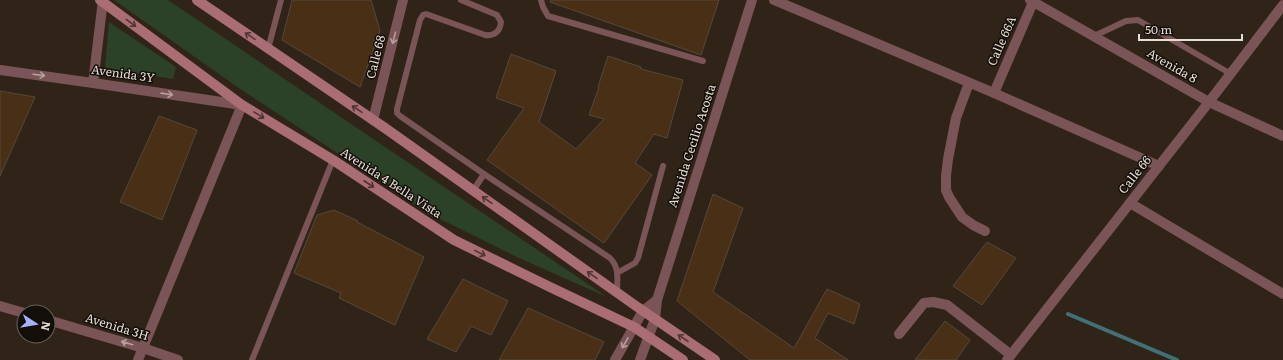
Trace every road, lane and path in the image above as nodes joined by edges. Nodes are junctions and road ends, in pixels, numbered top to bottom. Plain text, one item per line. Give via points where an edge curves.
1 (197, 0) edge
2 (281, 0) edge
3 (403, 0) edge
4 (461, 0) edge
5 (541, 0) edge
6 (752, 0) edge
7 (774, 0) edge
8 (102, 1) edge
9 (1033, 1) edge
10 (788, 3) edge
11 (1283, 5) edge
12 (1094, 36) junction
13 (268, 49) junction
14 (703, 61) dead end
15 (0, 70) edge
16 (1231, 74) junction
17 (93, 82) junction
18 (970, 83) junction
19 (994, 93) junction
20 (1210, 102) junction
21 (242, 105) junction
22 (373, 120) junction
23 (1283, 136) edge
24 (333, 160) junction
25 (663, 166) dead end
26 (1159, 166) junction
27 (484, 174) junction
28 (473, 190) junction
29 (1130, 203) junction
30 (985, 231) dead end
31 (617, 273) junction
32 (617, 293) junction
33 (1283, 294) edge
34 (657, 300) junction
35 (0, 306) edge
36 (16, 311) edge
37 (643, 311) junction
38 (655, 319) junction
39 (56, 322) edge
40 (634, 326) junction
41 (898, 334) dead end
42 (649, 336) junction
43 (143, 348) junction
44 (1009, 357) edge
45 (138, 360) edge
46 (178, 360) edge
47 (252, 360) edge
48 (616, 360) edge
49 (640, 360) edge
50 (683, 360) edge
51 (716, 360) edge

13 -> 1 street
2 - 13 lane
3 -> 22 street, Calle 68
4 - 27 lane via 497,15 501,22 498,30 491,36 485,35 429,14 423,15 397,113
5 - 14 lane via 548,16
6 - 34 street, Avenida Cecilio Acosta
7 - 10 street
8 - 17 street
8 -> 21 street, Avenida 4 Bella Vista
9 - 12 street, Avenida 8
9 - 19 street, Calle 66A
10 - 18 street
11 - 16 street, Calle 66
12 - 16 lane via 1126,21 1138,20
12 - 20 street, Avenida 8
22 -> 13 street
15 -> 17 street, Avenida 3Y
16 - 20 street, Calle 66
17 -> 21 street, Avenida 3Y
18 - 19 street
18 - 30 street via 956,118 948,159 946,190 962,217
19 - 26 street
20 - 23 street, Avenida 8
20 - 26 street, Calle 66
21 -> 24 street, Avenida 4 Bella Vista
21 - 43 street
22 - 28 street
24 -> 40 street, Avenida 4 Bella Vista via 454,240
24 - 47 lane
25 - 31 lane via 638,258 635,263
26 - 29 street, Calle 66
27 - 28 lane
27 - 31 lane via 610,258 616,264
32 -> 28 street
29 - 33 street
29 - 44 street, Calle 66
31 - 32 lane
32 - 37 street
34 - 37 street
34 - 38 street, Avenida Cecilio Acosta
35 - 36 street
37 - 38 street
37 - 40 street
38 - 42 street, Avenida Cecilio Acosta
51 -> 38 street
43 -> 39 street, Avenida 3H
40 - 42 street, Avenida 4 Bella Vista
40 -> 48 street
41 - 44 street via 924,303 933,302 946,305
42 - 49 street, Avenida Cecilio Acosta
42 - 50 street, Avenida 4 Bella Vista
43 - 45 street
43 - 46 street, Avenida 3H

